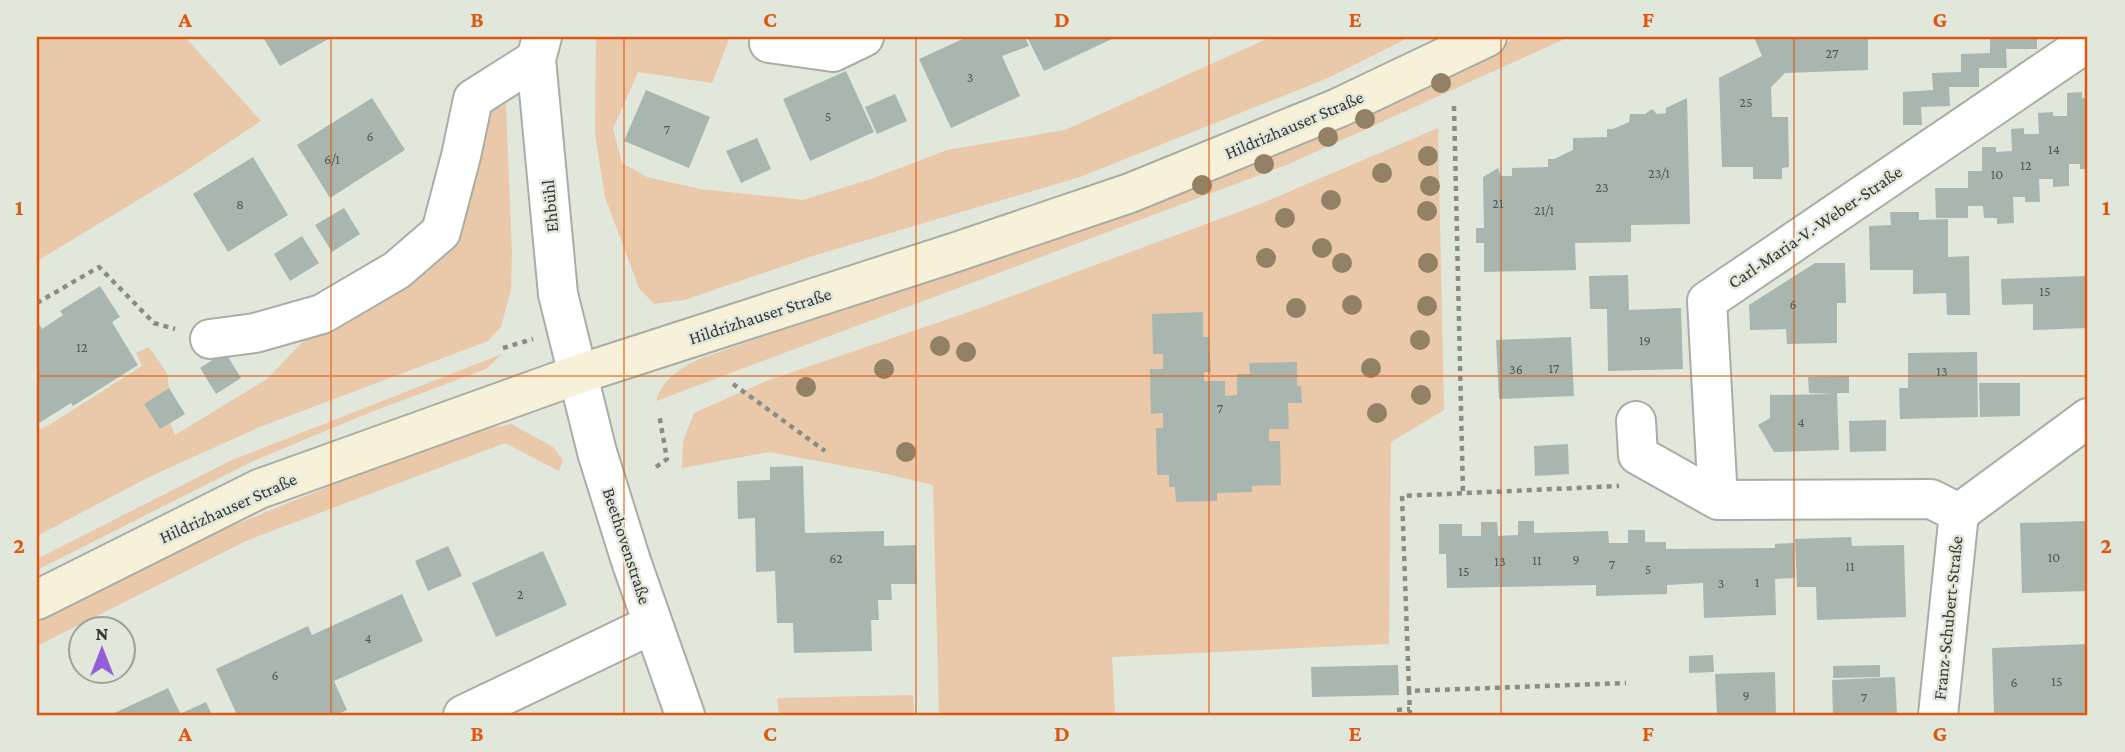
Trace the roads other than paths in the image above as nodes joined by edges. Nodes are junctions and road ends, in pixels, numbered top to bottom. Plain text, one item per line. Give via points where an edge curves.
1 (864, 37) edge
2 (1487, 37) edge
3 (2088, 42) edge
4 (769, 43) dead end
5 (539, 48) edge
6 (210, 340) road end
7 (576, 375) junction
8 (2088, 418) edge
9 (1637, 438) road end
10 (1718, 500) junction
11 (1959, 513) junction
12 (37, 600) edge
13 (653, 624) junction
14 (463, 715) edge
15 (685, 715) edge
16 (1938, 715) edge

1 - 4 street via 834,52
2 - 7 main road, Hildrizhauser Straße via 1338,108 1130,193
3 - 10 street, Carl-Maria-V.-Weber-Straße via 1707,301
5 - 6 street via 473,100 441,232 397,270 322,314
5 - 7 street, Ehbühl via 558,295
7 - 12 main road, Hildrizhauser Straße via 258,489
7 - 13 street, Beethovenstraße
8 - 11 street, Franz-Schubert-Straße
9 - 10 street
10 - 11 street via 1931,499
11 - 16 street, Franz-Schubert-Straße
13 - 14 street
13 - 15 street, Beethovenstraße

